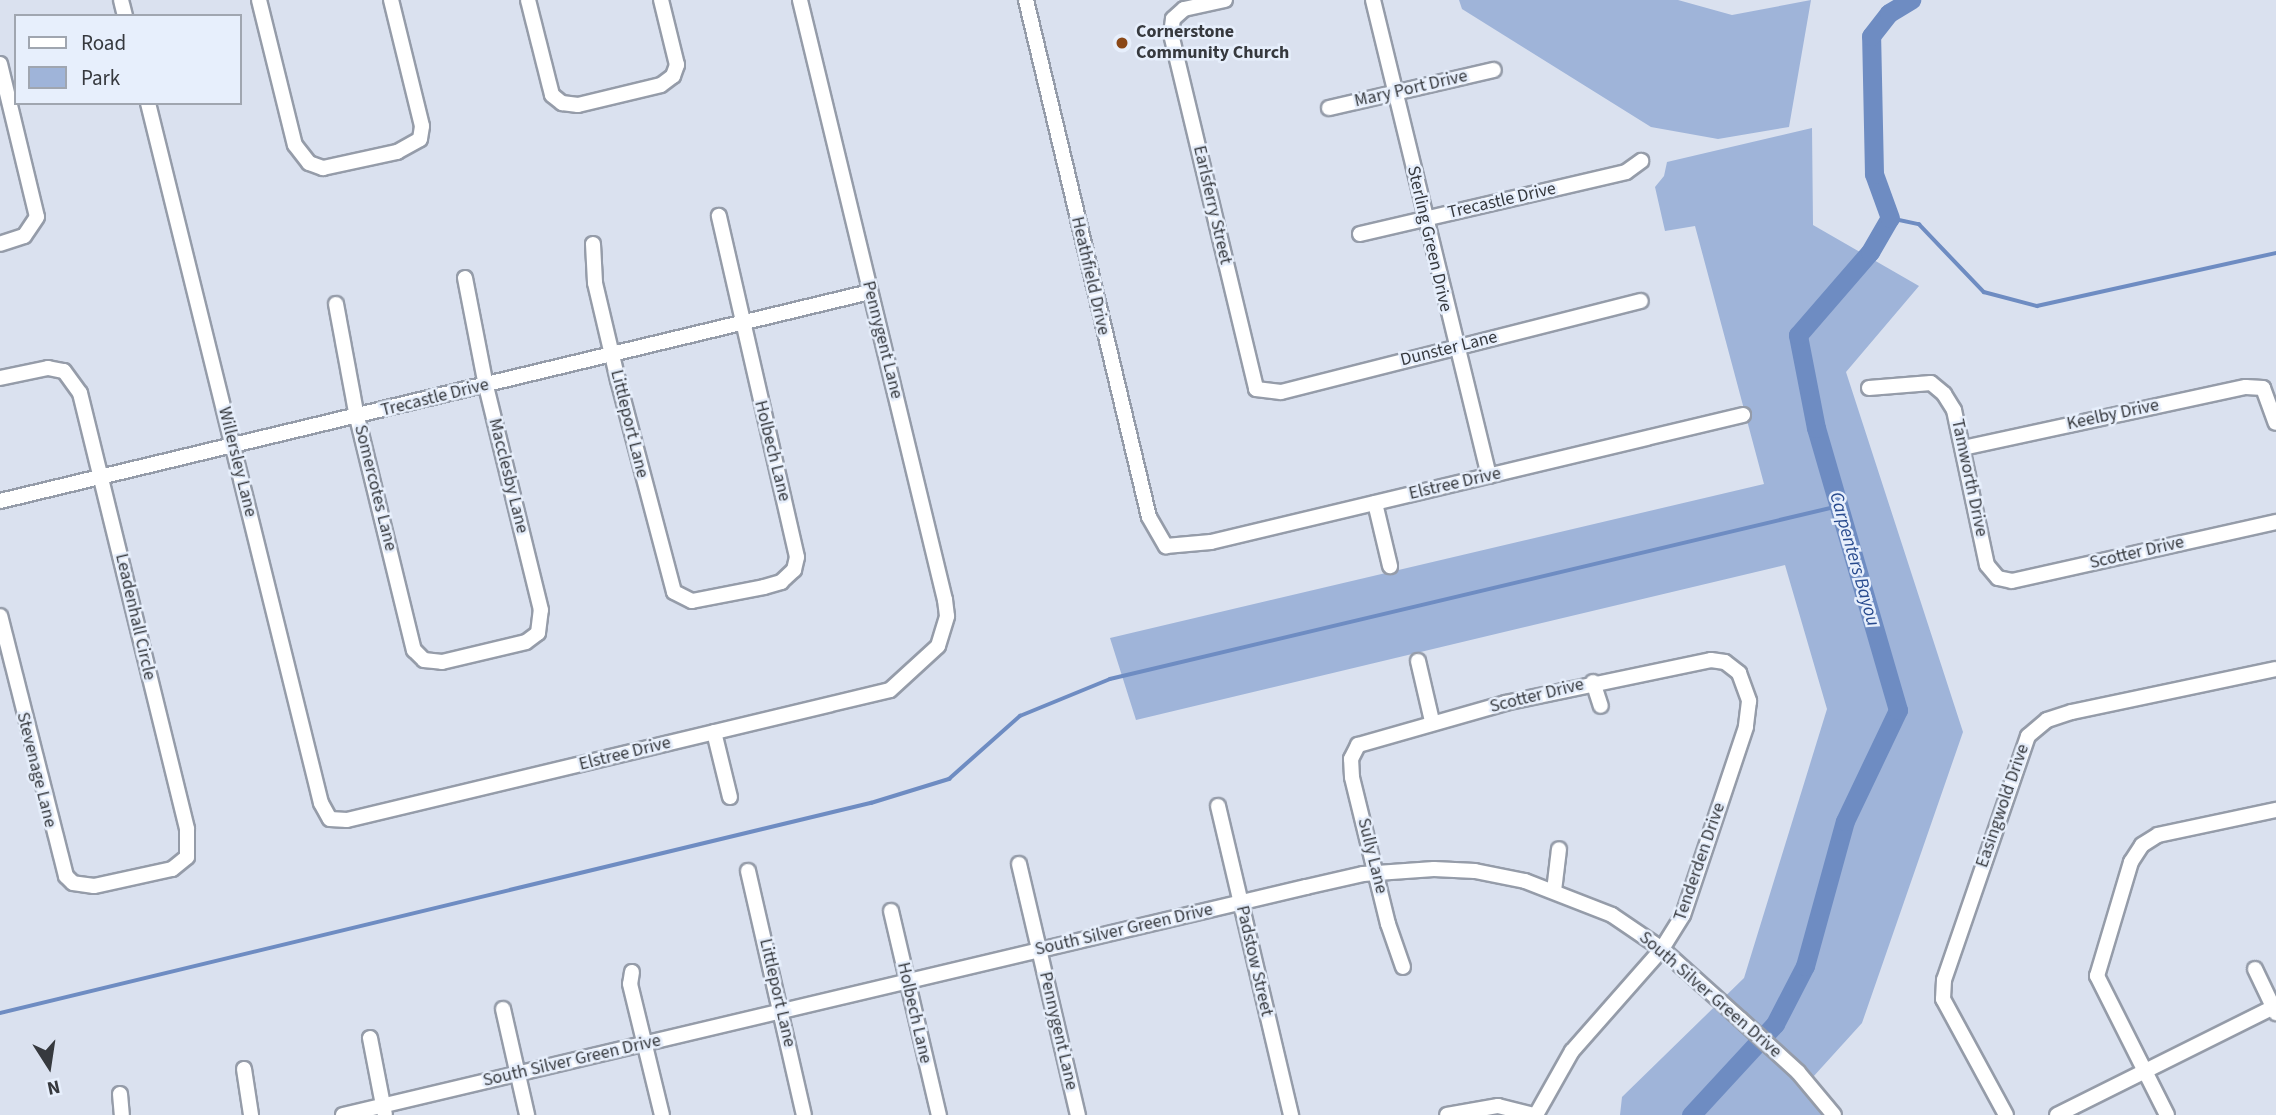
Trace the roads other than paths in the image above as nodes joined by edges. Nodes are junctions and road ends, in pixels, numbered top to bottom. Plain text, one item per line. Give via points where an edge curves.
1 (259, 0) edge
2 (391, 0) edge
3 (528, 0) edge
4 (661, 0) edge
5 (800, 0) edge
6 (1026, 0) edge
7 (1224, 0) edge
8 (1373, 0) edge
9 (0, 64) edge
10 (1494, 70) dead end
11 (1394, 93) junction
12 (148, 105) edge
13 (1328, 108) dead end
14 (1641, 162) dead end
15 (719, 216) dead end
16 (1425, 220) junction
17 (1360, 234) dead end
18 (0, 244) edge
19 (593, 244) dead end
20 (465, 278) dead end
21 (870, 292) junction
22 (1641, 301) dead end
23 (336, 304) dead end
24 (740, 324) junction
25 (1454, 348) junction
26 (612, 355) junction
27 (0, 378) edge
28 (486, 386) junction
29 (1869, 388) dead end
30 (1256, 389) joint
31 (1743, 415) dead end
32 (357, 416) junction
33 (2276, 423) edge
34 (233, 443) junction
35 (1963, 448) junction
36 (101, 476) junction
37 (1489, 476) junction
38 (0, 501) edge
39 (1375, 503) junction
40 (2276, 522) edge
41 (1166, 547) joint
42 (1390, 566) dead end
43 (1998, 578) joint
44 (682, 600) joint
45 (0, 616) edge
46 (1418, 661) dead end
47 (1721, 661) joint
48 (430, 662) joint
49 (2276, 669) edge
50 (914, 671) joint
51 (1592, 682) junction
52 (1601, 706) dead end
53 (1432, 721) junction
54 (714, 732) junction
55 (1357, 746) joint
56 (730, 797) dead end
57 (1218, 806) dead end
58 (2276, 810) edge
59 (330, 819) joint
60 (1559, 849) dead end
61 (1019, 864) dead end
62 (748, 871) dead end
63 (1376, 872) junction
64 (69, 880) joint
65 (1554, 891) junction
66 (1240, 902) junction
67 (891, 911) dead end
68 (1662, 949) junction
69 (1040, 950) junction
70 (1403, 967) dead end
71 (2255, 970) dead end
72 (632, 972) dead end
73 (906, 981) junction
74 (503, 1009) dead end
75 (2275, 1009) edge
76 (783, 1012) junction
77 (370, 1038) dead end
78 (645, 1043) junction
79 (244, 1069) dead end
80 (516, 1074) junction
81 (2146, 1074) junction
82 (120, 1094) dead end
83 (384, 1110) edge
84 (122, 1115) edge
85 (251, 1115) edge
86 (343, 1115) edge
87 (527, 1115) edge
88 (662, 1115) edge
89 (804, 1115) edge
90 (939, 1115) edge
91 (1078, 1115) edge
92 (1291, 1115) edge
93 (1447, 1115) edge
94 (1535, 1115) edge
95 (1834, 1115) edge
96 (2006, 1115) edge
97 (2057, 1115) edge
98 (2167, 1115) edge

1 - 2 street via 295,145 309,163 323,168 412,147 422,126
3 - 4 street via 552,96 578,105 661,85 673,76 677,65
5 - 21 street, Pennygent Lane
6 - 41 street, Heathfield Drive via 1149,517
7 - 30 street, Earlsferry Street via 1184,9 1173,19 1171,34
8 - 11 street, Sterling Green Drive
9 - 18 street via 37,217 24,236
10 - 11 street, Mary Port Drive
11 - 13 street, Mary Port Drive
11 - 16 street, Sterling Green Drive
12 - 34 street, Willersley Lane
14 - 16 street, Trecastle Drive via 1626,172
15 - 24 street, Holbech Lane
16 - 17 street, Trecastle Drive
16 - 25 street, Sterling Green Drive
19 - 26 street, Littleport Lane via 595,283
20 - 28 street, Macclesby Lane
21 - 24 street, Trecastle Drive
21 - 50 street, Pennygent Lane via 947,616 938,646
22 - 25 street, Dunster Lane
23 - 32 street, Somercotes Lane
24 - 26 street, Trecastle Drive
24 - 44 street, Holbech Lane via 794,537 794,570 781,582 764,587
25 - 30 street, Dunster Lane via 1280,392
25 - 37 street, Sterling Green Drive
26 - 28 street, Trecastle Drive
26 - 44 street, Littleport Lane via 667,578
27 - 36 street, Leadenhall Circle via 48,368 64,371 83,403
28 - 32 street, Trecastle Drive
28 - 48 street, Macclesby Lane via 541,610 538,633 526,642
29 - 35 street, Tamworth Drive via 1931,383 1954,410
31 - 37 street, Elstree Drive
32 - 34 street, Trecastle Drive
32 - 48 street, Somercotes Lane via 414,650
33 - 35 street, Keelby Drive via 2263,388 2246,387
34 - 36 street, Trecastle Drive
34 - 59 street, Willersley Lane via 321,803
35 - 43 street, Tamworth Drive via 1987,565
36 - 38 street, Trecastle Drive
36 - 64 street, Leadenhall Circle via 187,829 187,857 172,869 94,886
37 - 39 street, Elstree Drive
39 - 41 street, Elstree Drive via 1211,542
39 - 42 street
40 - 43 street, Scotter Drive via 2012,581
45 - 64 street, Stevenage Lane via 56,852
46 - 53 street
47 - 51 street, Scotter Drive
47 - 68 street, Tenderden Drive via 1739,673 1749,713 1683,915
49 - 96 street, Easingwold Drive via 2072,712 2047,720 2028,736 1944,980 1946,1009
50 - 54 street, Elstree Drive via 890,690
51 - 52 street
51 - 53 street, Scotter Drive
53 - 55 street, Scotter Drive
54 - 56 street
54 - 59 street, Elstree Drive via 347,820
55 - 63 street, Sully Lane via 1350,767
57 - 66 street, Padstow Street
58 - 81 street via 2158,835 2142,845 2131,862 2097,976
60 - 65 street
61 - 69 street, Pennygent Lane
62 - 76 street, Littleport Lane
63 - 65 street, South Silver Green Drive via 1475,871
63 - 66 street, South Silver Green Drive
63 - 70 street, Sully Lane
65 - 68 street, South Silver Green Drive via 1612,915
66 - 69 street, South Silver Green Drive
66 - 92 street, Padstow Street
67 - 73 street, Holbech Lane
68 - 94 street, Tenderden Drive via 1572,1051
68 - 95 street, South Silver Green Drive via 1798,1072
69 - 73 street, South Silver Green Drive
69 - 91 street, Pennygent Lane
71 - 75 street
72 - 78 street via 630,984
73 - 76 street, South Silver Green Drive
73 - 90 street, Holbech Lane
74 - 80 street
75 - 81 street
76 - 78 street, South Silver Green Drive
76 - 89 street, Littleport Lane
77 - 83 street
78 - 80 street, South Silver Green Drive
78 - 88 street
79 - 85 street
80 - 83 street, South Silver Green Drive
80 - 87 street
81 - 97 street
81 - 98 street
82 - 84 street
83 - 86 street, South Silver Green Drive
93 - 94 street via 1498,1106

